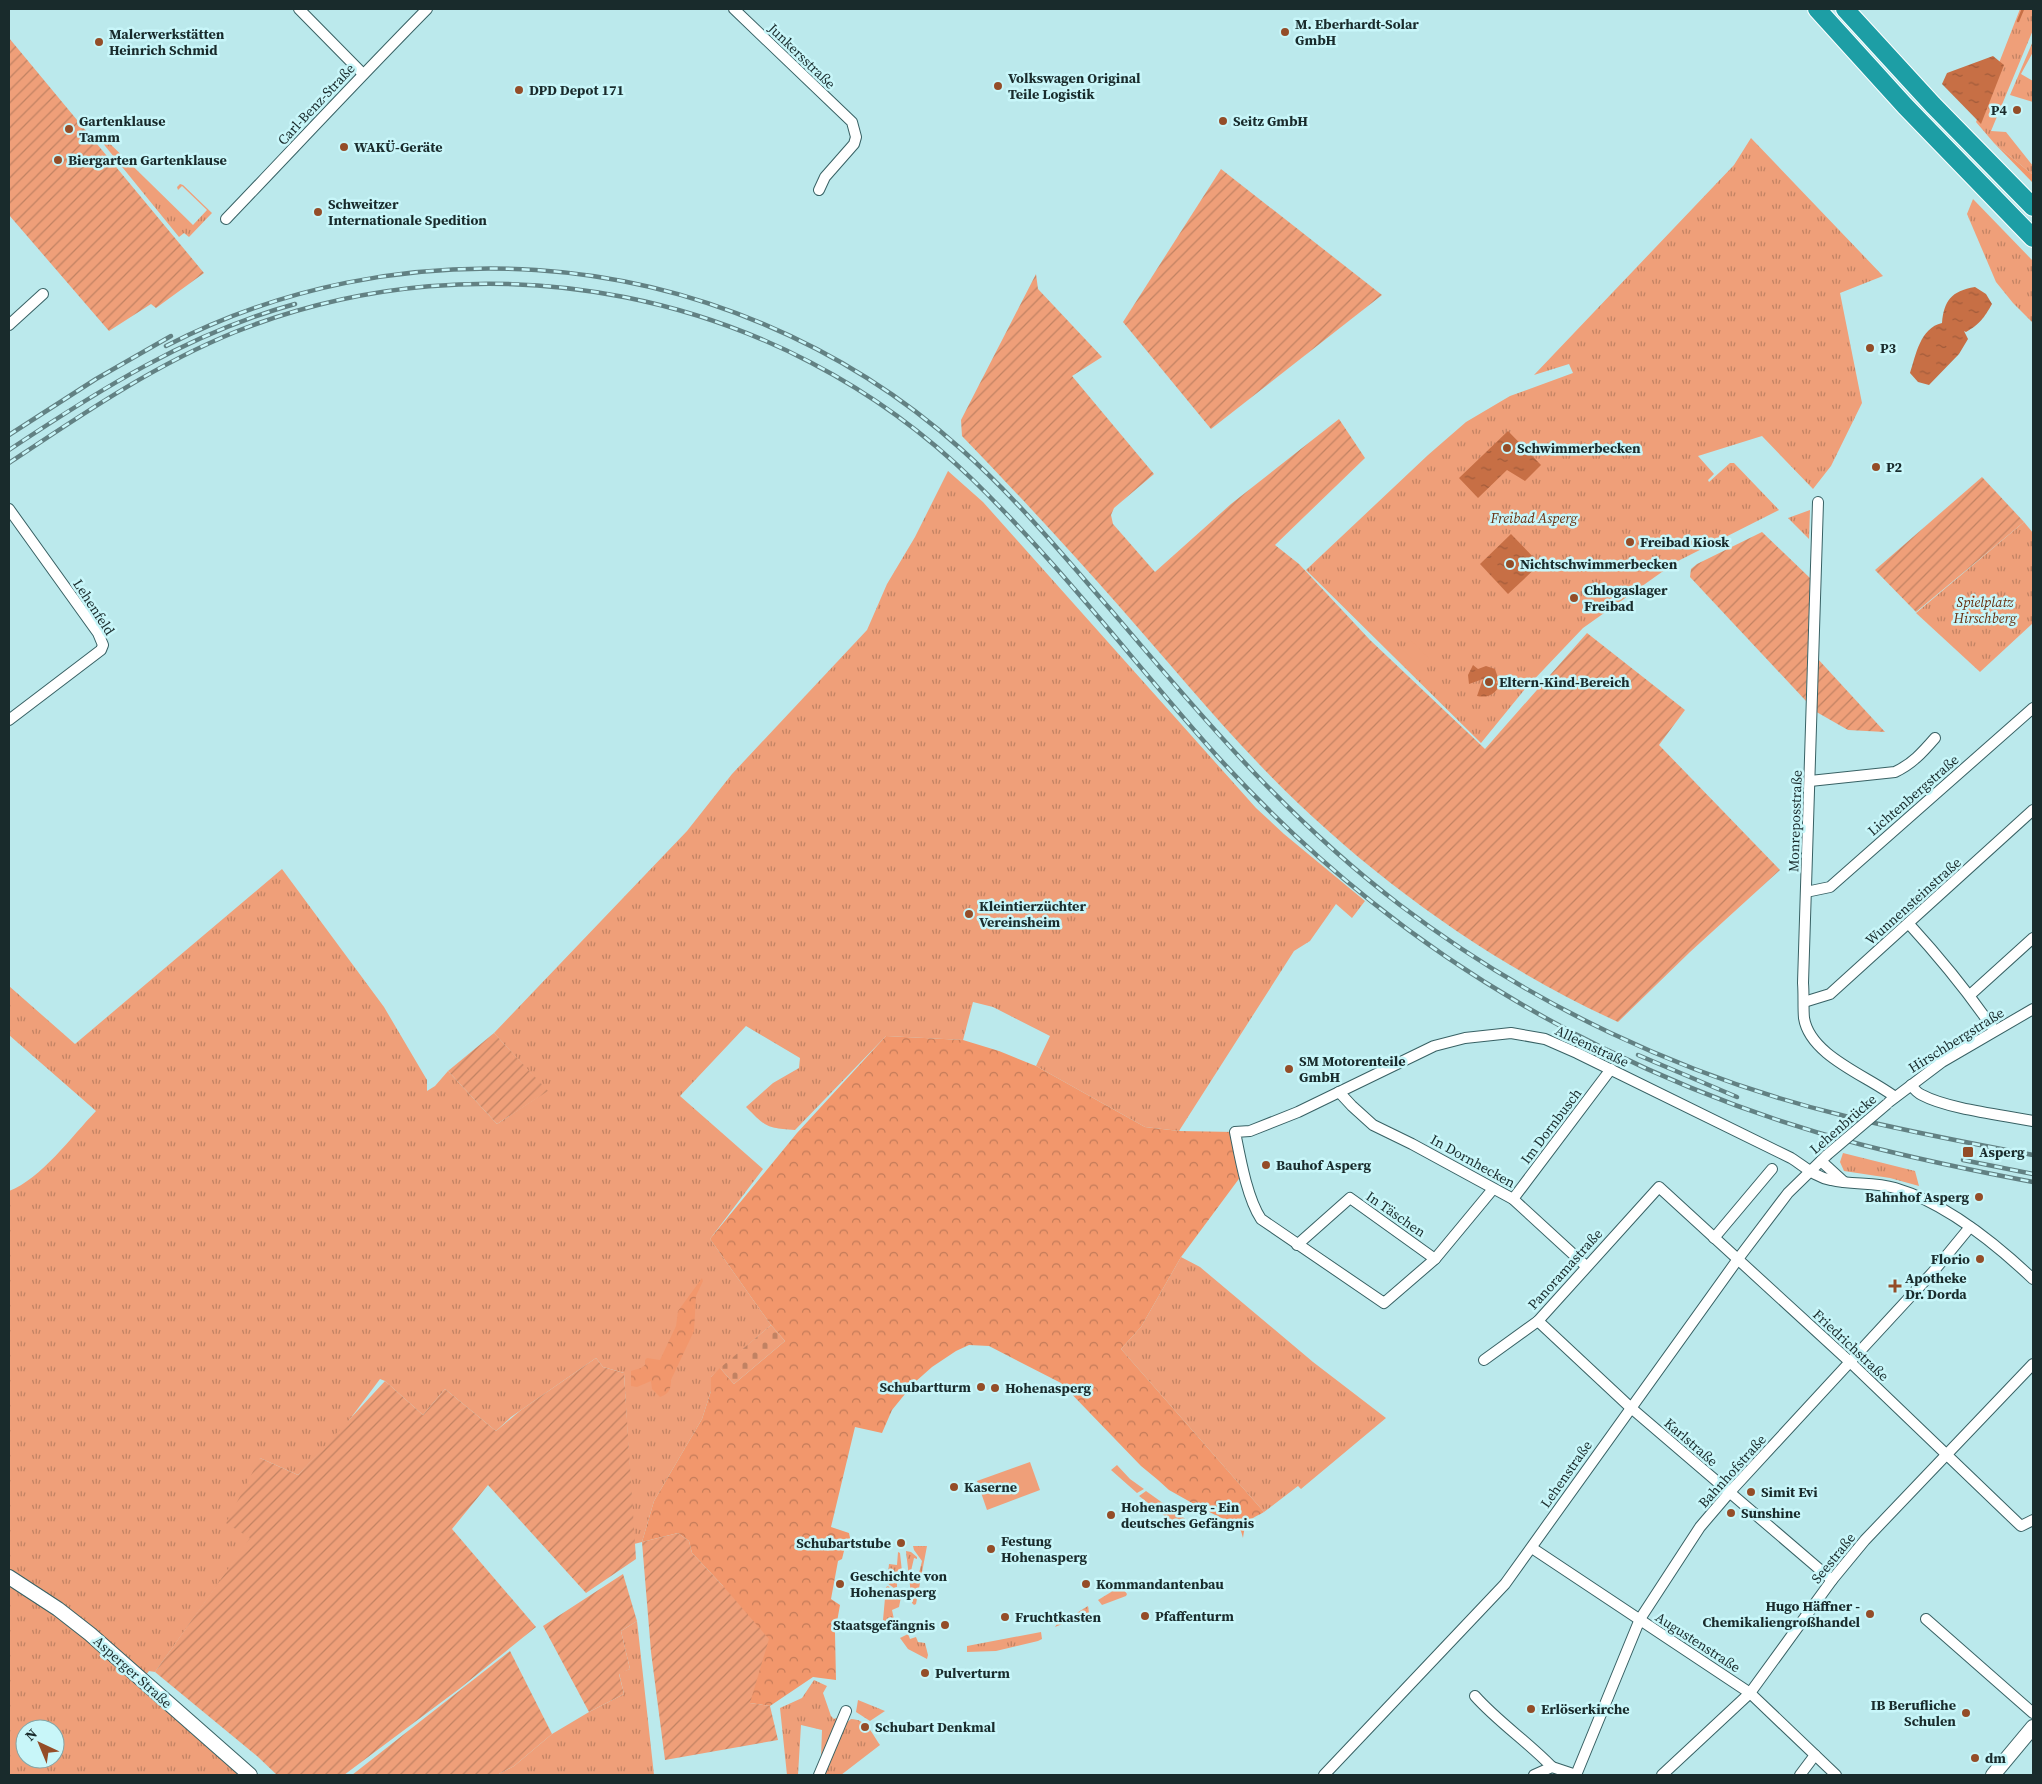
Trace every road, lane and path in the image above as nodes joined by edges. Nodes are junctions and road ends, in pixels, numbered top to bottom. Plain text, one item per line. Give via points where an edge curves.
1 (299, 9) edge
2 (427, 9) edge
3 (734, 9) edge
4 (1816, 9) edge
5 (1845, 9) edge
6 (363, 74) junction
7 (819, 190) dead end
8 (2033, 207) edge
9 (226, 219) dead end
10 (2033, 238) edge
11 (43, 294) dead end
12 (9, 325) edge
13 (1818, 502) dead end
14 (9, 509) edge
15 (2033, 708) edge
16 (9, 720) edge
17 (1935, 738) dead end
18 (1810, 781) junction
19 (2033, 810) edge
20 (1806, 892) junction
21 (1909, 924) junction
22 (2033, 938) edge
23 (1970, 995) junction
24 (1804, 1002) junction
25 (2033, 1009) edge
26 (1994, 1030) junction
27 (1610, 1069) junction
28 (1911, 1085) junction
29 (1339, 1092) junction
30 (1891, 1101) junction
31 (2033, 1121) edge
32 (1824, 1158) junction
33 (1772, 1169) dead end
34 (1810, 1171) junction
35 (1844, 1182) junction
36 (1659, 1187) joint
37 (1493, 1189) junction
38 (1513, 1199) junction
39 (1970, 1226) junction
40 (1714, 1238) junction
41 (1297, 1245) junction
42 (1435, 1259) junction
43 (1738, 1259) junction
44 (1586, 1266) junction
45 (2033, 1280) edge
46 (1538, 1321) junction
47 (1484, 1360) dead end
48 (1850, 1362) junction
49 (2033, 1364) edge
50 (1630, 1407) junction
51 (1946, 1455) junction
52 (1729, 1493) junction
53 (2033, 1520) edge
54 (1532, 1548) junction
55 (9, 1577) edge
56 (1832, 1580) junction
57 (1640, 1619) junction
58 (1926, 1619) dead end
59 (1750, 1692) junction
60 (1475, 1696) dead end
61 (846, 1712) dead end
62 (2033, 1713) edge
63 (2031, 1734) edge
64 (1815, 1755) junction
65 (1552, 1766) junction
66 (250, 1775) edge
67 (819, 1775) edge
68 (1324, 1775) edge
69 (1534, 1775) edge
70 (1576, 1775) edge
71 (1662, 1775) edge
72 (1800, 1775) edge
73 (1836, 1775) edge
74 (1993, 1775) edge

1 - 6 street
2 - 6 street, Carl-Benz-Straße
3 - 7 street, Junkersstraße via 852,122 856,137 854,144
4 - 10 highway
5 - 8 highway
6 - 9 street, Carl-Benz-Straße
11 - 12 street
13 - 18 street, Monreposstraße
14 - 16 street, Lehenfeld via 104,646
15 - 20 street, Lichtenbergstraße via 1830,887
17 - 18 street via 1913,762 1895,772
18 - 20 street, Monreposstraße
19 - 21 street, Wunnensteinstraße
20 - 24 street, Monreposstraße
21 - 23 street
21 - 24 street, Wunnensteinstraße via 1830,994
22 - 23 street
23 - 26 street
24 - 30 street, Monreposstraße via 1804,1020 1821,1048
25 - 26 street, Hirschbergstraße
26 - 28 street, Hirschbergstraße
27 - 29 street, Alleenstraße via 1545,1040 1511,1033 1466,1038 1434,1046
27 - 34 street, Alleenstraße via 1791,1158
27 - 38 street, Im Dornbusch
28 - 30 street, Hirschbergstraße
28 - 31 street via 1924,1096
29 - 37 street, In Dornhecken via 1373,1125
29 - 41 street, Alleenstraße via 1250,1131 1235,1132 1258,1215 1265,1224
30 - 32 street, Lehenbrücke, bridge
32 - 34 street, Lehenbrücke
32 - 35 street
33 - 40 street
34 - 35 street, Alleenstraße
34 - 43 street, Lehenstraße via 1788,1193
35 - 39 street, Alleenstraße via 1882,1185 1905,1191
36 - 40 street, Friedrichstraße
36 - 44 street, Panoramastraße
37 - 38 street, In Dornhecken
37 - 42 street
38 - 44 street, In Dornhecken
39 - 45 street, Alleenstraße
39 - 48 street, Bahnhofstraße via 1933,1272
40 - 43 street, Friedrichstraße
41 - 42 street via 1384,1303
41 - 42 street, In Täschen via 1350,1198
43 - 48 street, Friedrichstraße
43 - 50 street, Lehenstraße
44 - 46 street, Panoramastraße
46 - 47 street, Panoramastraße
46 - 50 street, Karlstraße
48 - 51 street, Friedrichstraße
48 - 52 street, Bahnhofstraße
49 - 51 street, Seestraße
50 - 52 street, Karlstraße
50 - 54 street, Lehenstraße
51 - 53 street, Friedrichstraße via 2021,1526
51 - 56 street, Seestraße via 1865,1540
52 - 56 street, Karlstraße
52 - 57 street, Bahnhofstraße via 1700,1528
54 - 57 street, Augustenstraße
54 - 68 street, Lehenstraße via 1505,1584
55 - 66 main road, Asperger Straße via 90,1634
56 - 59 street, Seestraße
57 - 59 street, Augustenstraße
57 - 70 street, Bahnhofstraße
58 - 62 street
59 - 64 street, Augustenstraße
59 - 71 street, Seestraße
60 - 65 street
61 - 67 street
63 - 74 main road
64 - 72 street
64 - 73 street, Augustenstraße
65 - 69 street
65 - 70 street

